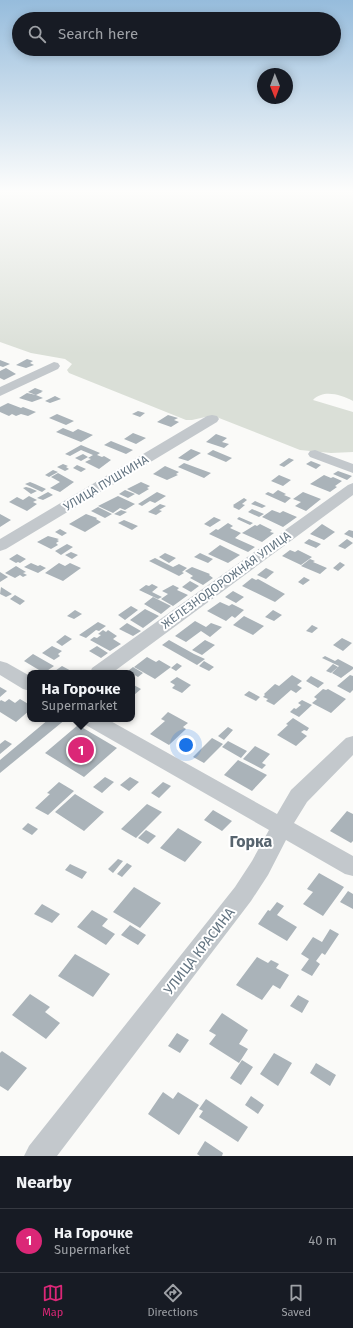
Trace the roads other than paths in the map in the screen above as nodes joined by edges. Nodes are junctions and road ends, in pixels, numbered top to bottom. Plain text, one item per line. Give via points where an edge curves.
1 (54, 366) dead end
2 (0, 392) edge
3 (212, 420) dead end
4 (315, 454) dead end
5 (353, 468) edge
6 (353, 488) edge
7 (0, 546) edge
8 (0, 667) edge
9 (103, 670) edge
10 (27, 682) edge
11 (96, 722) edge
12 (353, 743) edge
13 (280, 826) junction
14 (353, 867) edge
15 (39, 1156) edge

1 - 2 street
3 - 7 street, УЛИЦА ПУШКИНА
4 - 5 street
6 - 9 street, ЖЕЛЕЗНОДОРОЖНАЯ УЛИЦА
8 - 10 street
11 - 13 street
12 - 13 street, УЛИЦА КРАСИНА via 299,796
13 - 14 street
13 - 15 street, УЛИЦА КРАСИНА via 244,894

